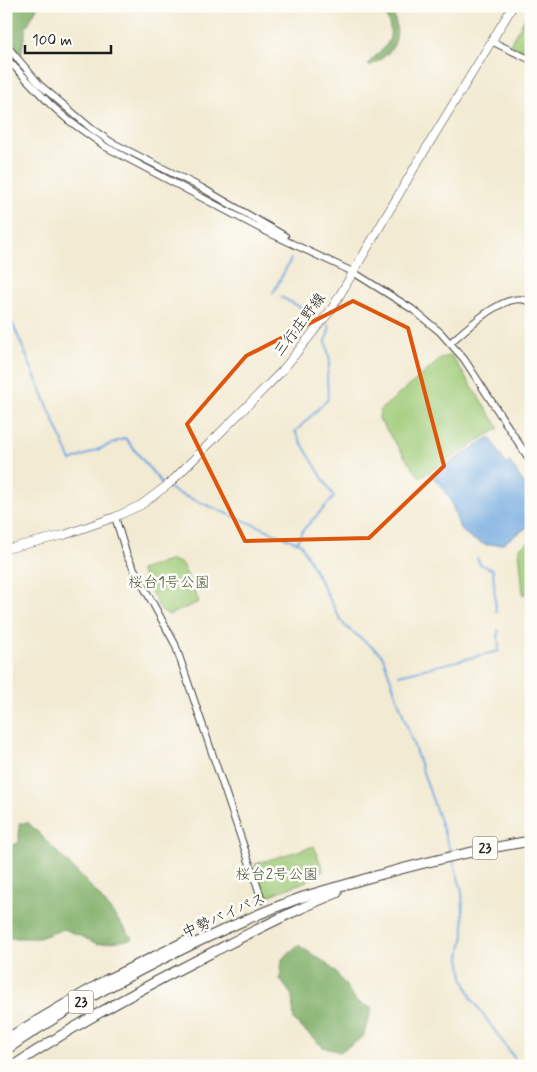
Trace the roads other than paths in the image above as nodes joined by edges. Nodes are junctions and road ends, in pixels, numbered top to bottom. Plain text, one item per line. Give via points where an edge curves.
1 (513, 6) edge
2 (492, 41) junction
3 (6, 45) edge
4 (6, 58) edge
5 (531, 60) edge
6 (303, 248) junction
7 (353, 272) junction
8 (531, 303) edge
9 (450, 343) junction
10 (531, 462) edge
11 (115, 518) junction
12 (6, 549) edge
13 (531, 841) edge
14 (386, 873) junction
15 (262, 900) dead end
16 (155, 959) junction
17 (6, 1039) edge
18 (6, 1050) edge
19 (13, 1066) edge

1 - 2 main road, 三行庄野線
2 - 5 street
2 - 7 main road, 三行庄野線
3 - 6 street via 51,96 111,142 202,188
4 - 6 street via 68,120 106,146
6 - 7 street
7 - 9 street via 412,309
7 - 11 main road, 三行庄野線 via 331,310 281,372 169,484 141,505
8 - 9 street via 525,299 493,307
9 - 10 street
11 - 12 main road, 三行庄野線
11 - 15 street via 127,556 175,644
13 - 14 highway, 中勢バイパス / 23 via 483,849
14 - 16 highway, 中勢バイパス / 23 via 304,897 191,939
14 - 19 highway via 314,902 145,986
16 - 17 highway, 23 via 98,984
16 - 18 highway, 23

